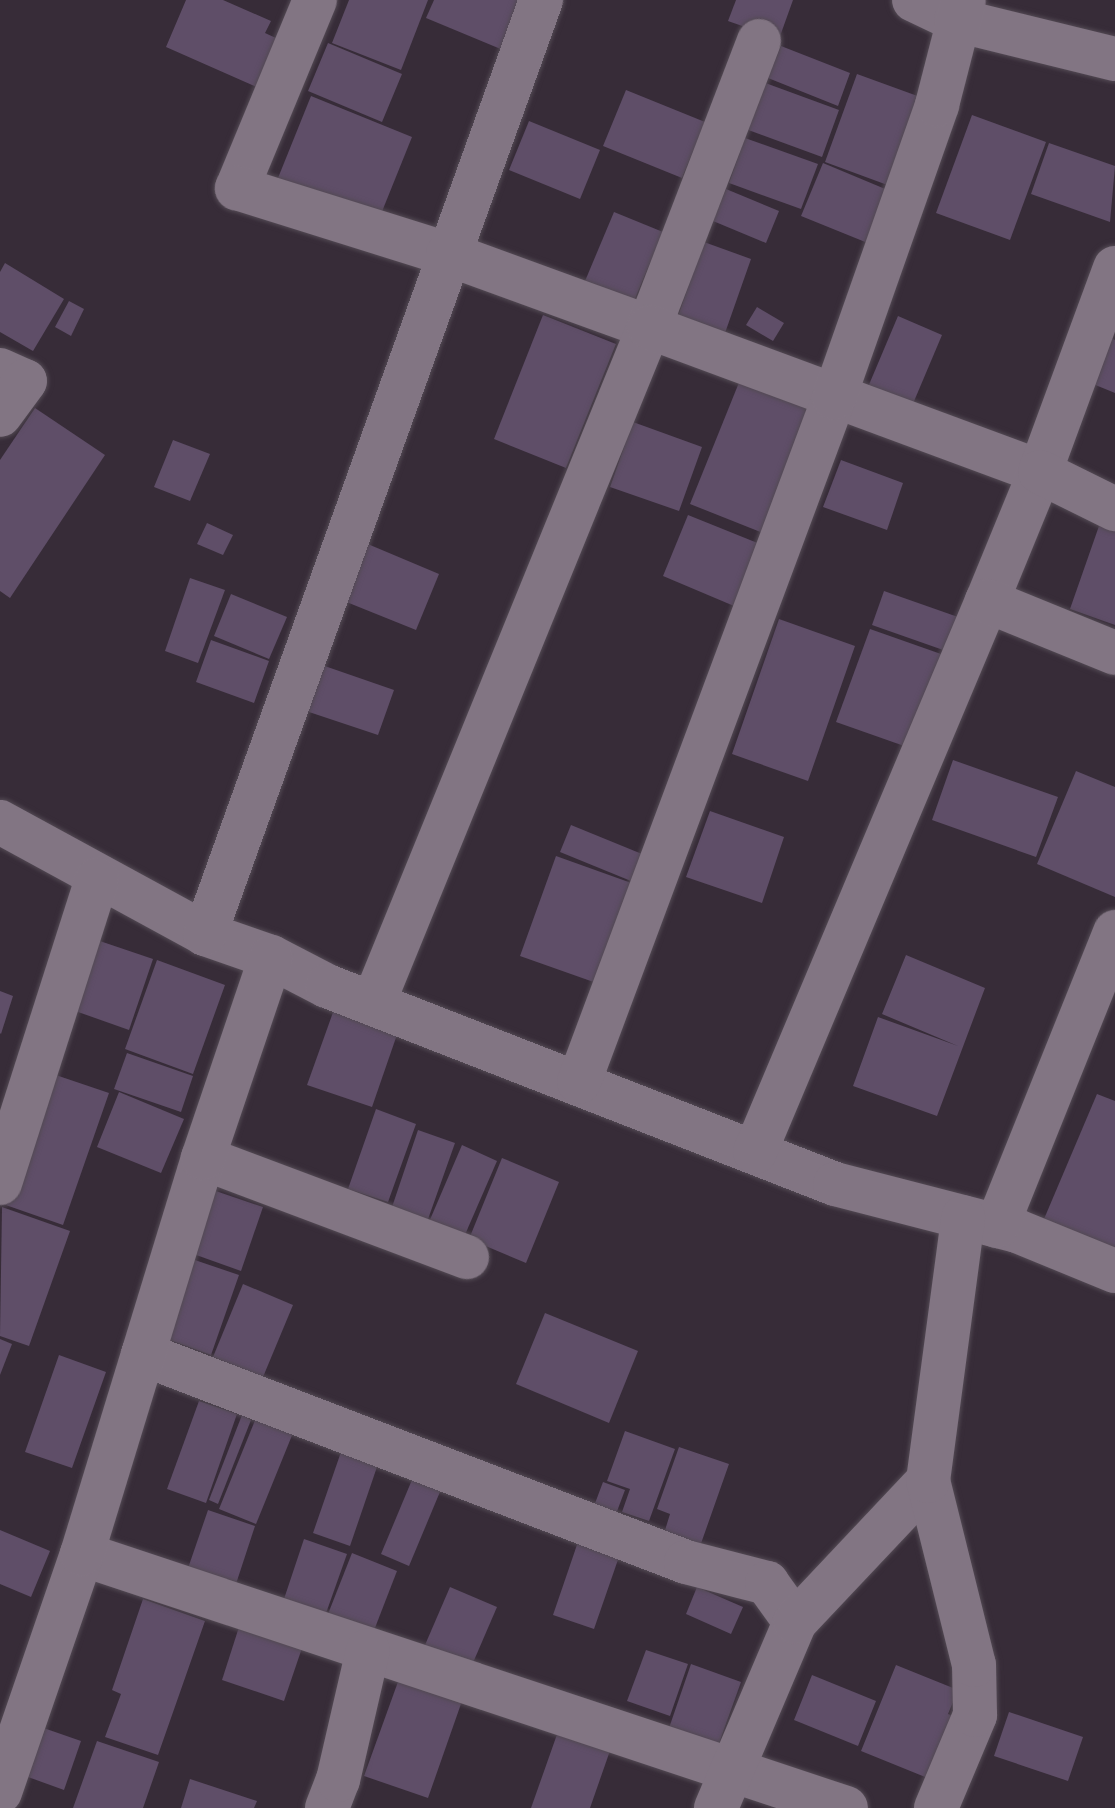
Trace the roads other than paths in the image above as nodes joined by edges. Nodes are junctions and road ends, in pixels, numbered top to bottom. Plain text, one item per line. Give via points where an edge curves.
1 (315, 0) edge
2 (541, 0) edge
3 (914, 0) edge
4 (960, 10) edge
5 (759, 41) dead end
6 (1115, 59) edge
7 (448, 254) junction
8 (1115, 268) edge
9 (649, 327) junction
10 (0, 370) edge
11 (834, 398) junction
12 (0, 415) edge
13 (1040, 472) junction
14 (1115, 509) edge
15 (987, 601) junction
16 (1115, 653) edge
17 (0, 822) edge
18 (97, 879) junction
19 (1115, 932) edge
20 (205, 934) junction
21 (271, 957) junction
22 (373, 1004) junction
23 (579, 1082) junction
24 (755, 1152) junction
25 (203, 1158) junction
26 (0, 1183) edge
27 (980, 1222) junction
28 (467, 1257) dead end
29 (1115, 1271) edge
30 (143, 1354) junction
31 (928, 1481) junction
32 (82, 1554) junction
33 (795, 1622) junction
34 (368, 1650) junction
35 (734, 1767) junction
36 (0, 1792) edge
37 (327, 1808) edge
38 (716, 1808) edge
39 (846, 1808) edge
40 (936, 1808) edge

1 - 7 street via 237,188
2 - 7 street
3 - 4 street
4 - 6 street
4 - 11 street via 937,105
5 - 9 street
7 - 9 street
7 - 20 street
8 - 13 street
9 - 11 street
9 - 22 street
10 - 12 street via 25,381
11 - 13 street
11 - 23 street
13 - 14 street
13 - 15 street
15 - 16 street
15 - 24 street
17 - 18 street
18 - 20 street
18 - 26 street
19 - 27 street
20 - 21 street
21 - 22 street
21 - 25 street
22 - 23 street
23 - 24 street
24 - 27 street via 835,1184
25 - 28 street
25 - 30 street
27 - 29 street
27 - 31 street
30 - 32 street
30 - 33 street via 686,1562 767,1583
31 - 33 street
31 - 40 street via 974,1665 975,1715
32 - 34 street
32 - 36 street
33 - 35 street
34 - 35 street
34 - 37 street
35 - 38 street
35 - 39 street

